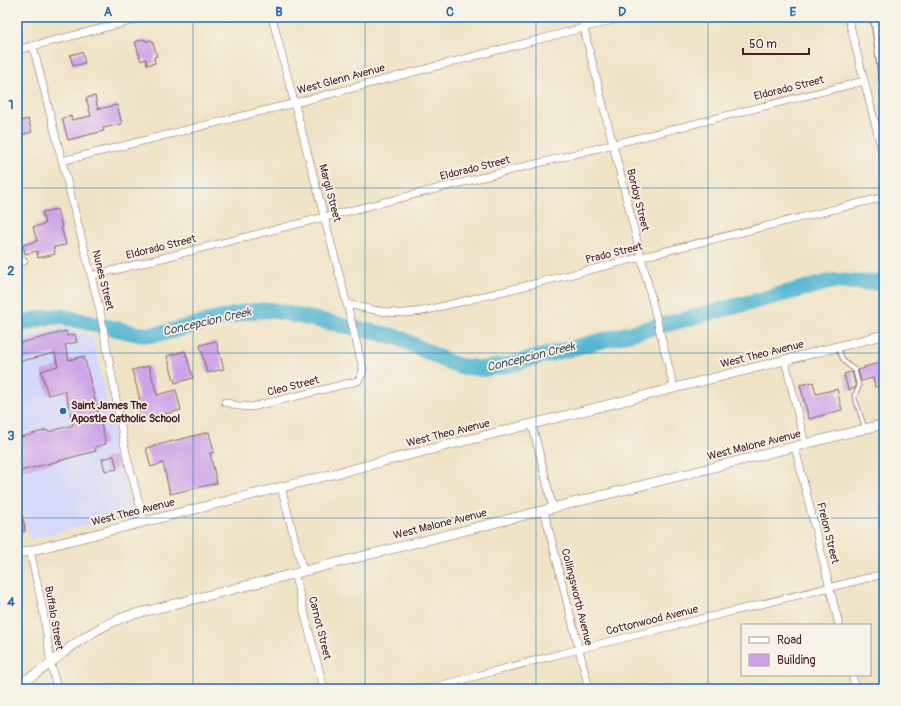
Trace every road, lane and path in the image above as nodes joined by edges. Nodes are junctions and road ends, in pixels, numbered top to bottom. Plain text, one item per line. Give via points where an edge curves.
1 (146, 17) edge
2 (272, 17) edge
3 (581, 17) edge
4 (625, 17) edge
5 (848, 17) edge
6 (876, 17) edge
7 (583, 27) junction
8 (33, 46) junction
9 (17, 50) edge
10 (884, 79) edge
11 (864, 81) junction
12 (295, 103) junction
13 (613, 144) junction
14 (884, 159) edge
15 (62, 161) junction
16 (884, 197) edge
17 (325, 218) junction
18 (641, 257) junction
19 (91, 276) junction
20 (347, 304) junction
21 (884, 335) edge
22 (838, 347) junction
23 (785, 360) junction
24 (362, 374) joint
25 (674, 388) junction
26 (225, 402) dead end
27 (532, 424) junction
28 (884, 424) edge
29 (865, 429) junction
30 (805, 444) junction
31 (795, 446) junction
32 (282, 487) junction
33 (548, 509) junction
34 (144, 521) junction
35 (30, 550) junction
36 (17, 554) edge
37 (298, 572) junction
38 (884, 574) edge
39 (830, 588) junction
40 (839, 624) edge
41 (579, 649) junction
42 (51, 664) junction
43 (852, 676) edge
44 (17, 683) edge
45 (57, 689) edge
46 (324, 689) edge
47 (427, 689) edge
48 (589, 689) edge
49 (856, 689) edge

1 - 8 street
2 - 12 street, Margil Street
3 - 7 street, Bordoy Street
4 - 7 street, West Glenn Avenue
5 - 11 street
6 - 10 main road
7 - 12 street, West Glenn Avenue
7 - 13 street, Bordoy Street
8 - 9 street
8 - 15 street, Nunes Street
11 - 13 street, Eldorado Street
11 - 14 street
12 - 15 street, West Glenn Avenue
12 - 17 street, Margil Street
13 - 17 street, Eldorado Street
13 - 18 street, Bordoy Street
15 - 19 street, Nunes Street
16 - 18 street, Prado Street
17 - 19 street, Eldorado Street
17 - 20 street, Margil Street
18 - 20 street, Prado Street via 418,312 401,314
18 - 25 street, Bordoy Street
19 - 34 street, Nunes Street via 100,311 126,453
20 - 24 street, Margil Street via 363,369
21 - 22 street, West Theo Avenue
22 - 23 street, West Theo Avenue
22 - 29 lane via 846,365 855,370 859,387 854,396
23 - 25 street, West Theo Avenue
23 - 30 street
24 - 26 street, Cleo Street via 358,381 252,407
25 - 27 street, West Theo Avenue
27 - 32 street, West Theo Avenue
27 - 33 street, Collingsworth Avenue
28 - 29 street, West Malone Avenue
29 - 30 street, West Malone Avenue
30 - 31 street, West Malone Avenue
31 - 33 street, West Malone Avenue
31 - 39 street, Frelon Street
32 - 34 street, West Theo Avenue
32 - 37 street, Carnot Street
33 - 37 street, West Malone Avenue
33 - 41 street, Collingsworth Avenue
34 - 35 street, West Theo Avenue
35 - 36 street, West Theo Avenue
35 - 42 street, Buffalo Street
37 - 42 street, West Malone Avenue via 127,616 97,628
37 - 46 street, Carnot Street
38 - 39 street, Cottonwood Avenue
39 - 40 street, Frelon Street
39 - 41 street, Cottonwood Avenue
41 - 47 street, Cottonwood Avenue
41 - 48 street, Collingsworth Avenue
42 - 44 street, West Malone Avenue
42 - 45 street, Buffalo Street
43 - 49 street

